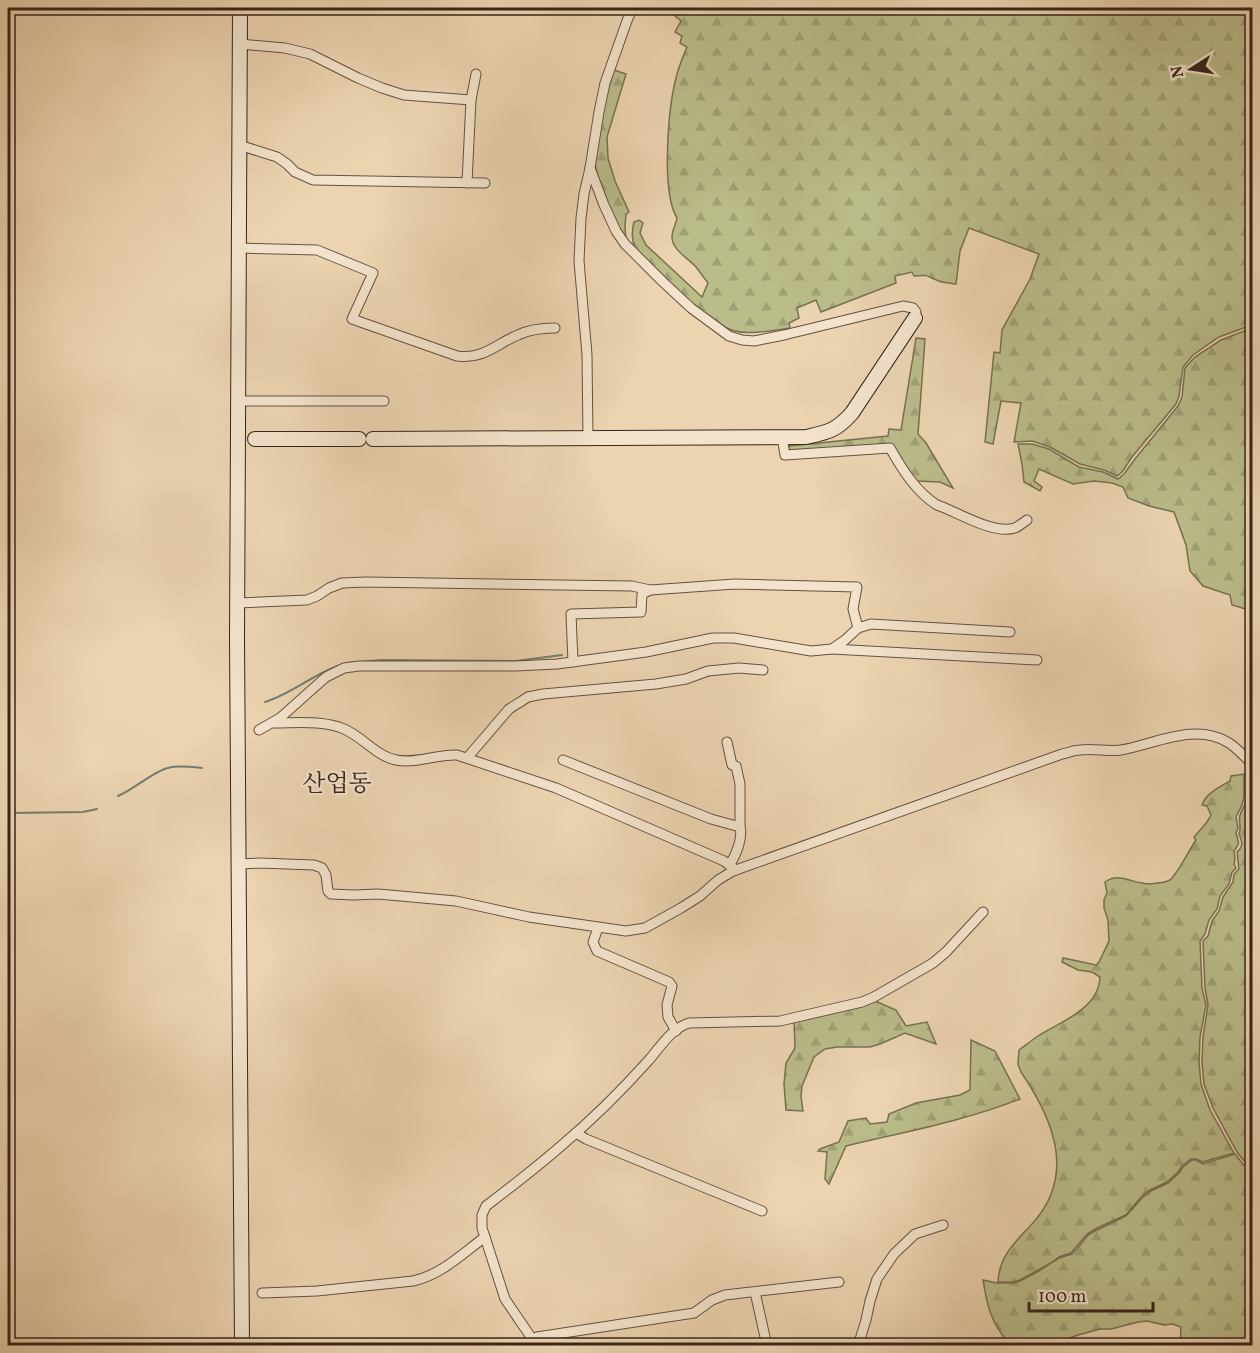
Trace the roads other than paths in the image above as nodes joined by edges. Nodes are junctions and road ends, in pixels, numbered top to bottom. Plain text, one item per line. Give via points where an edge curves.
1 (240, 8) edge
2 (633, 8) edge
3 (240, 44) junction
4 (476, 74) dead end
5 (471, 100) junction
6 (239, 145) junction
7 (590, 168) junction
8 (467, 183) junction
9 (485, 183) dead end
10 (239, 248) junction
11 (915, 318) joint
12 (555, 328) dead end
13 (239, 401) junction
14 (384, 401) dead end
15 (782, 437) junction
16 (588, 438) junction
17 (255, 439) dead end
18 (1027, 520) dead end
19 (650, 590) junction
20 (238, 603) junction
21 (858, 628) junction
22 (1010, 632) dead end
23 (832, 649) junction
24 (1037, 660) dead end
25 (573, 662) junction
26 (763, 670) dead end
27 (272, 723) junction
28 (259, 730) dead end
29 (727, 742) dead end
30 (467, 758) junction
31 (563, 760) dead end
32 (1252, 764) edge
33 (740, 826) junction
34 (239, 864) junction
35 (733, 868) junction
36 (983, 912) dead end
37 (598, 928) junction
38 (676, 1031) junction
39 (576, 1133) junction
40 (762, 1211) dead end
41 (944, 1225) dead end
42 (485, 1237) junction
43 (839, 1282) dead end
44 (755, 1292) junction
45 (262, 1293) dead end
46 (537, 1344) edge
47 (242, 1346) edge
48 (767, 1346) edge
49 (858, 1346) edge

1 - 3 main road
2 - 7 street via 605,83
3 - 5 street via 310,54 404,95
3 - 6 main road
4 - 5 street
5 - 8 street
6 - 8 street via 277,158 313,180
6 - 10 main road
7 - 11 street via 625,244 676,294 729,336 754,341 903,306 913,308
7 - 16 street via 581,218 579,261 587,355
8 - 9 street
10 - 12 street via 317,250 373,273 352,319 457,356 480,355 518,334
10 - 13 main road
11 - 15 main road via 842,425 813,435
13 - 14 street
13 - 20 main road
15 - 16 main road
15 - 18 street via 785,455 890,448 918,489 937,505 993,528 1014,528
16 - 17 main road
19 - 20 street via 632,586 366,582 342,583 307,600
19 - 21 street via 735,584 857,587 853,609
19 - 25 street via 642,594 641,612 571,614
20 - 34 main road
21 - 22 street via 871,624
21 - 23 street
23 - 24 street
23 - 25 street via 811,651 713,638
25 - 27 street via 344,668 326,677
26 - 30 street via 708,671 657,684 528,697 509,709
27 - 28 street
27 - 30 street via 335,726 396,760 450,754
29 - 33 street via 740,784
30 - 35 street via 556,788
31 - 33 street via 711,819
32 - 35 street via 1229,743 1200,733 1112,752 1080,750
33 - 35 street
34 - 37 street via 314,865 322,868 331,894 456,901
34 - 47 main road
35 - 37 street via 681,909 645,928
36 - 38 street via 933,963 862,1002 780,1021 689,1023
37 - 38 street via 594,942 597,951 669,982 672,986 668,1017
38 - 39 street
39 - 40 street
39 - 42 street via 486,1206 482,1215
41 - 49 street via 915,1234 894,1254 878,1279
42 - 45 street via 424,1279 317,1292
42 - 46 street via 506,1299
43 - 44 street
44 - 46 street via 725,1295 694,1313 537,1337
44 - 48 street

